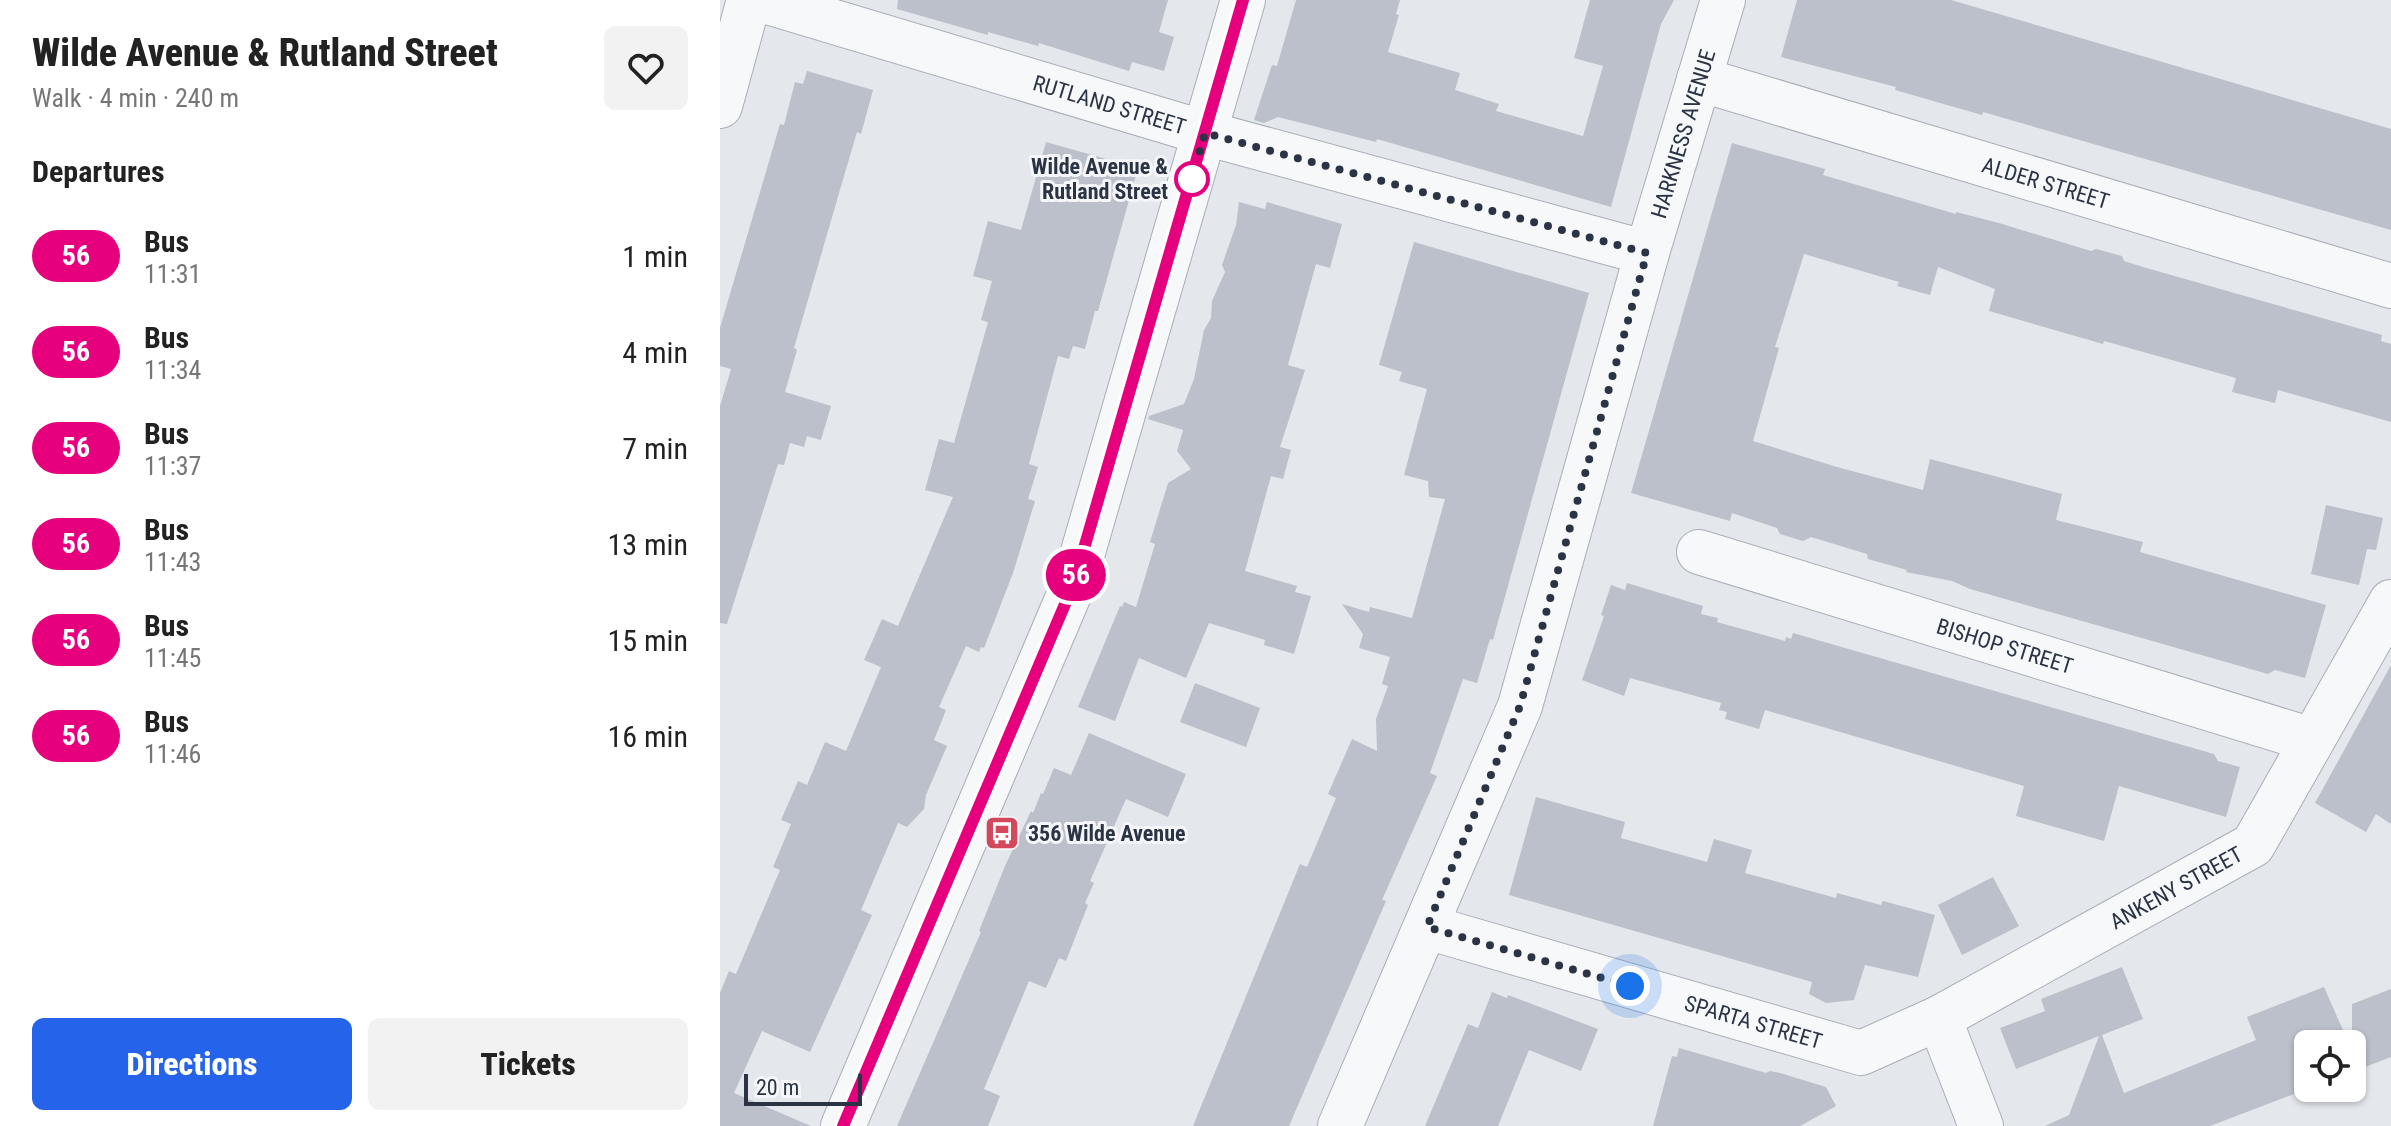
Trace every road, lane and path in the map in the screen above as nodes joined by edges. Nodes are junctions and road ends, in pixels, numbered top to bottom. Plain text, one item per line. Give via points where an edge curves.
1 (749, 0) edge
2 (761, 0) edge
3 (1243, 0) edge
4 (1723, 0) edge
5 (1699, 79) junction
6 (720, 106) edge
7 (1205, 133) junction
8 (1647, 253) junction
9 (2391, 286) edge
10 (1699, 552) dead end
11 (2391, 602) edge
12 (2312, 740) junction
13 (1427, 927) junction
14 (1939, 1018) junction
15 (843, 1126) edge
16 (1340, 1126) edge
17 (1981, 1126) edge

1 - 6 street
2 - 7 street, RUTLAND STREET
3 - 7 street
4 - 5 street, HARKNESS AVENUE
5 - 8 street, HARKNESS AVENUE
5 - 9 street, ALDER STREET
7 - 8 street, RUTLAND STREET
7 - 15 street via 1074,583
8 - 13 street, HARKNESS AVENUE via 1520,706
10 - 12 street, BISHOP STREET
11 - 12 street, ANKENY STREET
12 - 14 street, ANKENY STREET via 2253,845
13 - 14 street, SPARTA STREET via 1861,1053
13 - 16 street, HARKNESS AVENUE
14 - 17 street

